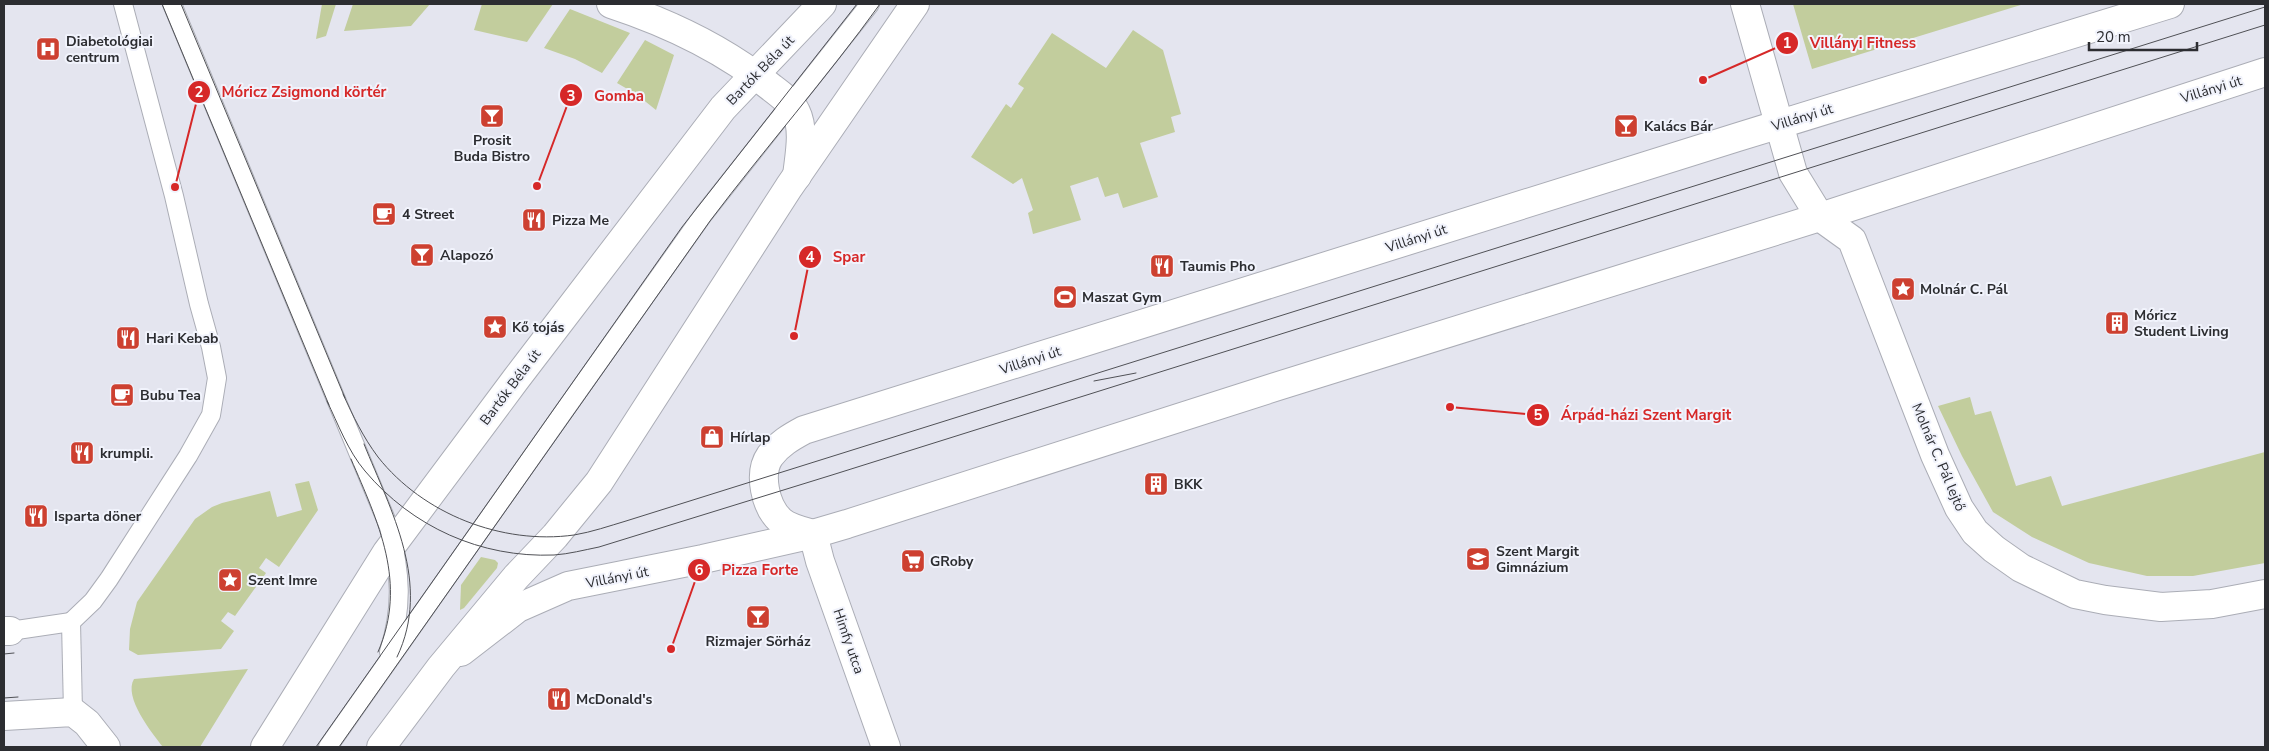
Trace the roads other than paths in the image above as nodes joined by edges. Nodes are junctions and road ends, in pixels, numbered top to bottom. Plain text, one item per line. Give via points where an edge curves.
1 (122, 4) edge
2 (172, 4) edge
3 (611, 4) edge
4 (822, 4) edge
5 (870, 4) edge
6 (915, 4) edge
7 (1744, 4) edge
8 (2170, 4) edge
9 (2265, 72) edge
10 (755, 74) junction
11 (790, 104) junction
12 (1779, 125) junction
13 (797, 176) junction
14 (1820, 217) junction
15 (813, 534) junction
16 (393, 544) junction
17 (2265, 594) edge
18 (72, 622) junction
19 (7, 631) edge
20 (441, 667) junction
21 (379, 673) junction
22 (74, 712) junction
23 (4, 716) edge
24 (106, 747) edge
25 (265, 747) edge
26 (328, 747) edge
27 (381, 747) edge
28 (886, 747) edge

1 - 18 lane via 174,196 217,378 211,415 188,456 93,602
2 - 16 lane via 380,505
3 - 10 street via 651,17 713,47
4 - 10 street, Bartók Béla út
5 - 11 lane
6 - 13 street
7 - 12 street
8 - 12 street, Villányi út
9 - 14 street, Villányi út
10 - 11 street
10 - 16 street, Bartók Béla út via 723,108
11 - 13 street via 796,111 801,143
11 - 21 lane via 703,216
12 - 14 street via 1794,173
12 - 15 street, Villányi út via 791,436 769,457 764,477 766,495 781,521
13 - 20 street via 600,482
14 - 15 street, Villányi út
14 - 17 street, Molnár C. Pál lejtő via 1852,240 1955,499 1975,532 1994,550 2021,568 2075,594 2105,600 2161,607 2212,604
15 - 20 street, Villányi út via 568,586 518,608
15 - 28 street, Himfy utca
16 - 21 lane via 400,587 397,618 388,654
16 - 25 street, Bartók Béla út
18 - 19 lane
18 - 22 lane
20 - 27 street
21 - 26 lane
22 - 23 street
22 - 24 street

